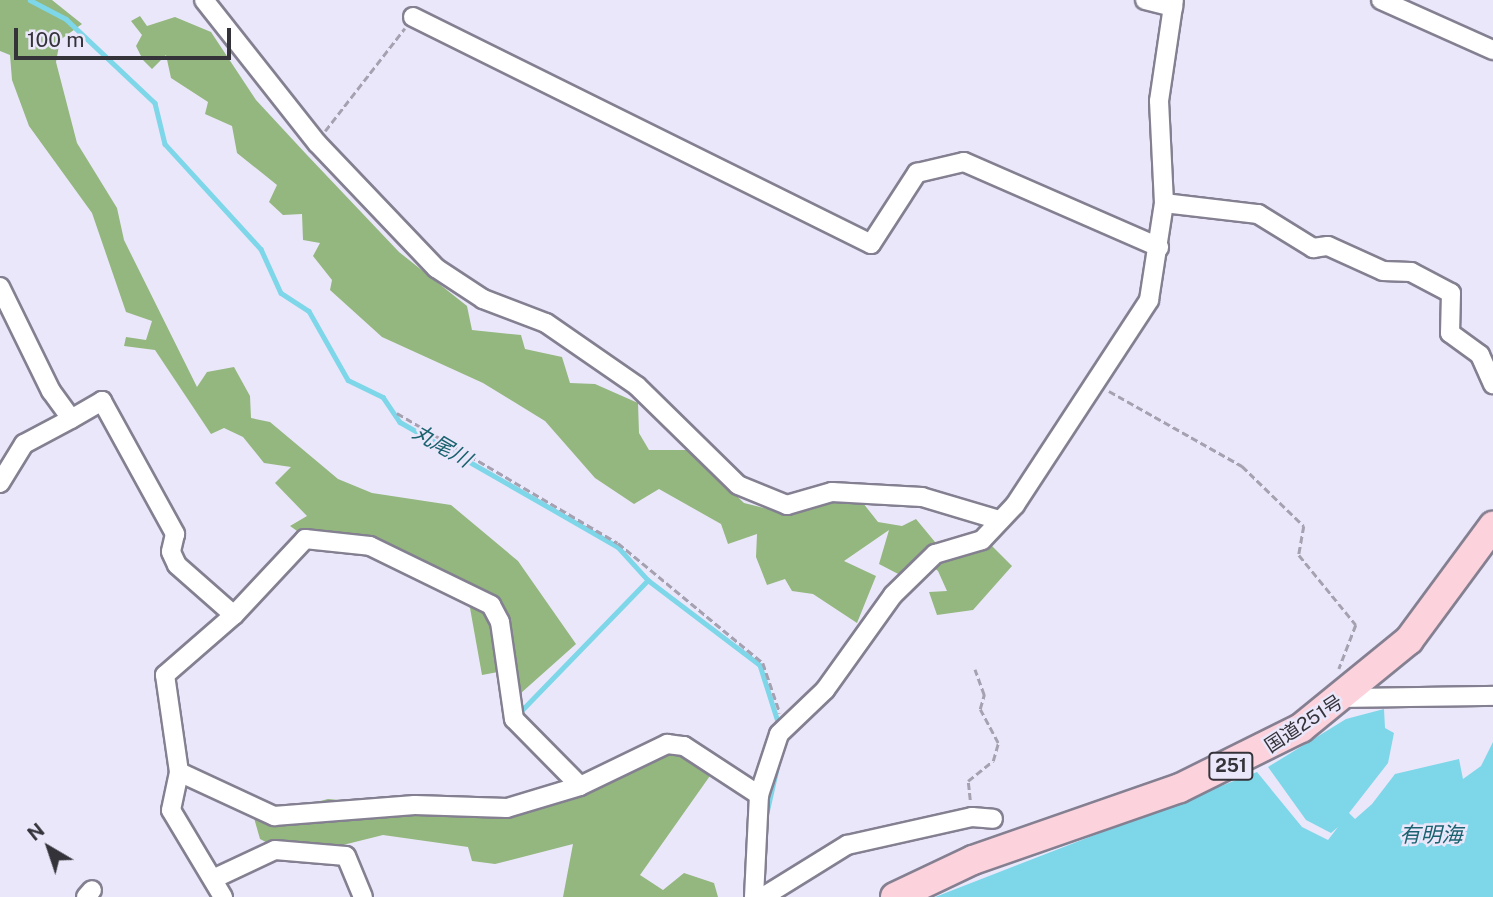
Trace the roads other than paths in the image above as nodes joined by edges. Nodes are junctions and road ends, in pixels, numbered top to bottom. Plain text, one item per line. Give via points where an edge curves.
1 (204, 0) edge
2 (1145, 0) edge
3 (1381, 0) edge
4 (1174, 4) edge
5 (413, 17) road end
6 (1493, 50) edge
7 (1164, 203) junction
8 (1159, 247) junction
9 (0, 287) edge
10 (1493, 384) edge
11 (71, 419) junction
12 (0, 483) edge
13 (999, 520) junction
14 (1493, 526) edge
15 (234, 615) junction
16 (1493, 695) edge
17 (1345, 698) junction
18 (178, 772) junction
19 (580, 786) junction
20 (759, 795) junction
21 (993, 819) dead end
22 (214, 879) junction
23 (762, 895) edge
24 (223, 897) edge
25 (363, 897) edge
26 (895, 897) edge

1 - 13 street via 317,143 436,268 483,299 546,324 637,386 748,490 787,505 832,492 922,497
2 - 4 street
3 - 6 street
4 - 7 street via 1159,101
5 - 8 street via 871,244 916,173 964,162
7 - 8 street
7 - 10 street via 1258,214 1313,248 1328,246 1451,293 1450,333 1480,355
8 - 13 street via 1149,300
9 - 11 street
11 - 12 street via 24,444
11 - 15 street via 102,401 175,534 171,552 177,565
13 - 20 street via 982,540 935,554 893,595 825,690 783,730
14 - 17 highway, 国道251号 / 251 via 1442,603
15 - 18 street via 165,676
15 - 19 street via 294,548 314,537 370,546 479,595 500,622 514,719
16 - 17 street
17 - 26 highway, 国道251号 / 251 via 1255,755 973,860
18 - 19 street via 274,816 415,804 507,808
18 - 22 street via 171,810
19 - 20 street via 667,744 684,746
20 - 23 street
21 - 23 street via 972,817 847,845
22 - 24 street
22 - 25 street via 249,857 275,850 346,856

